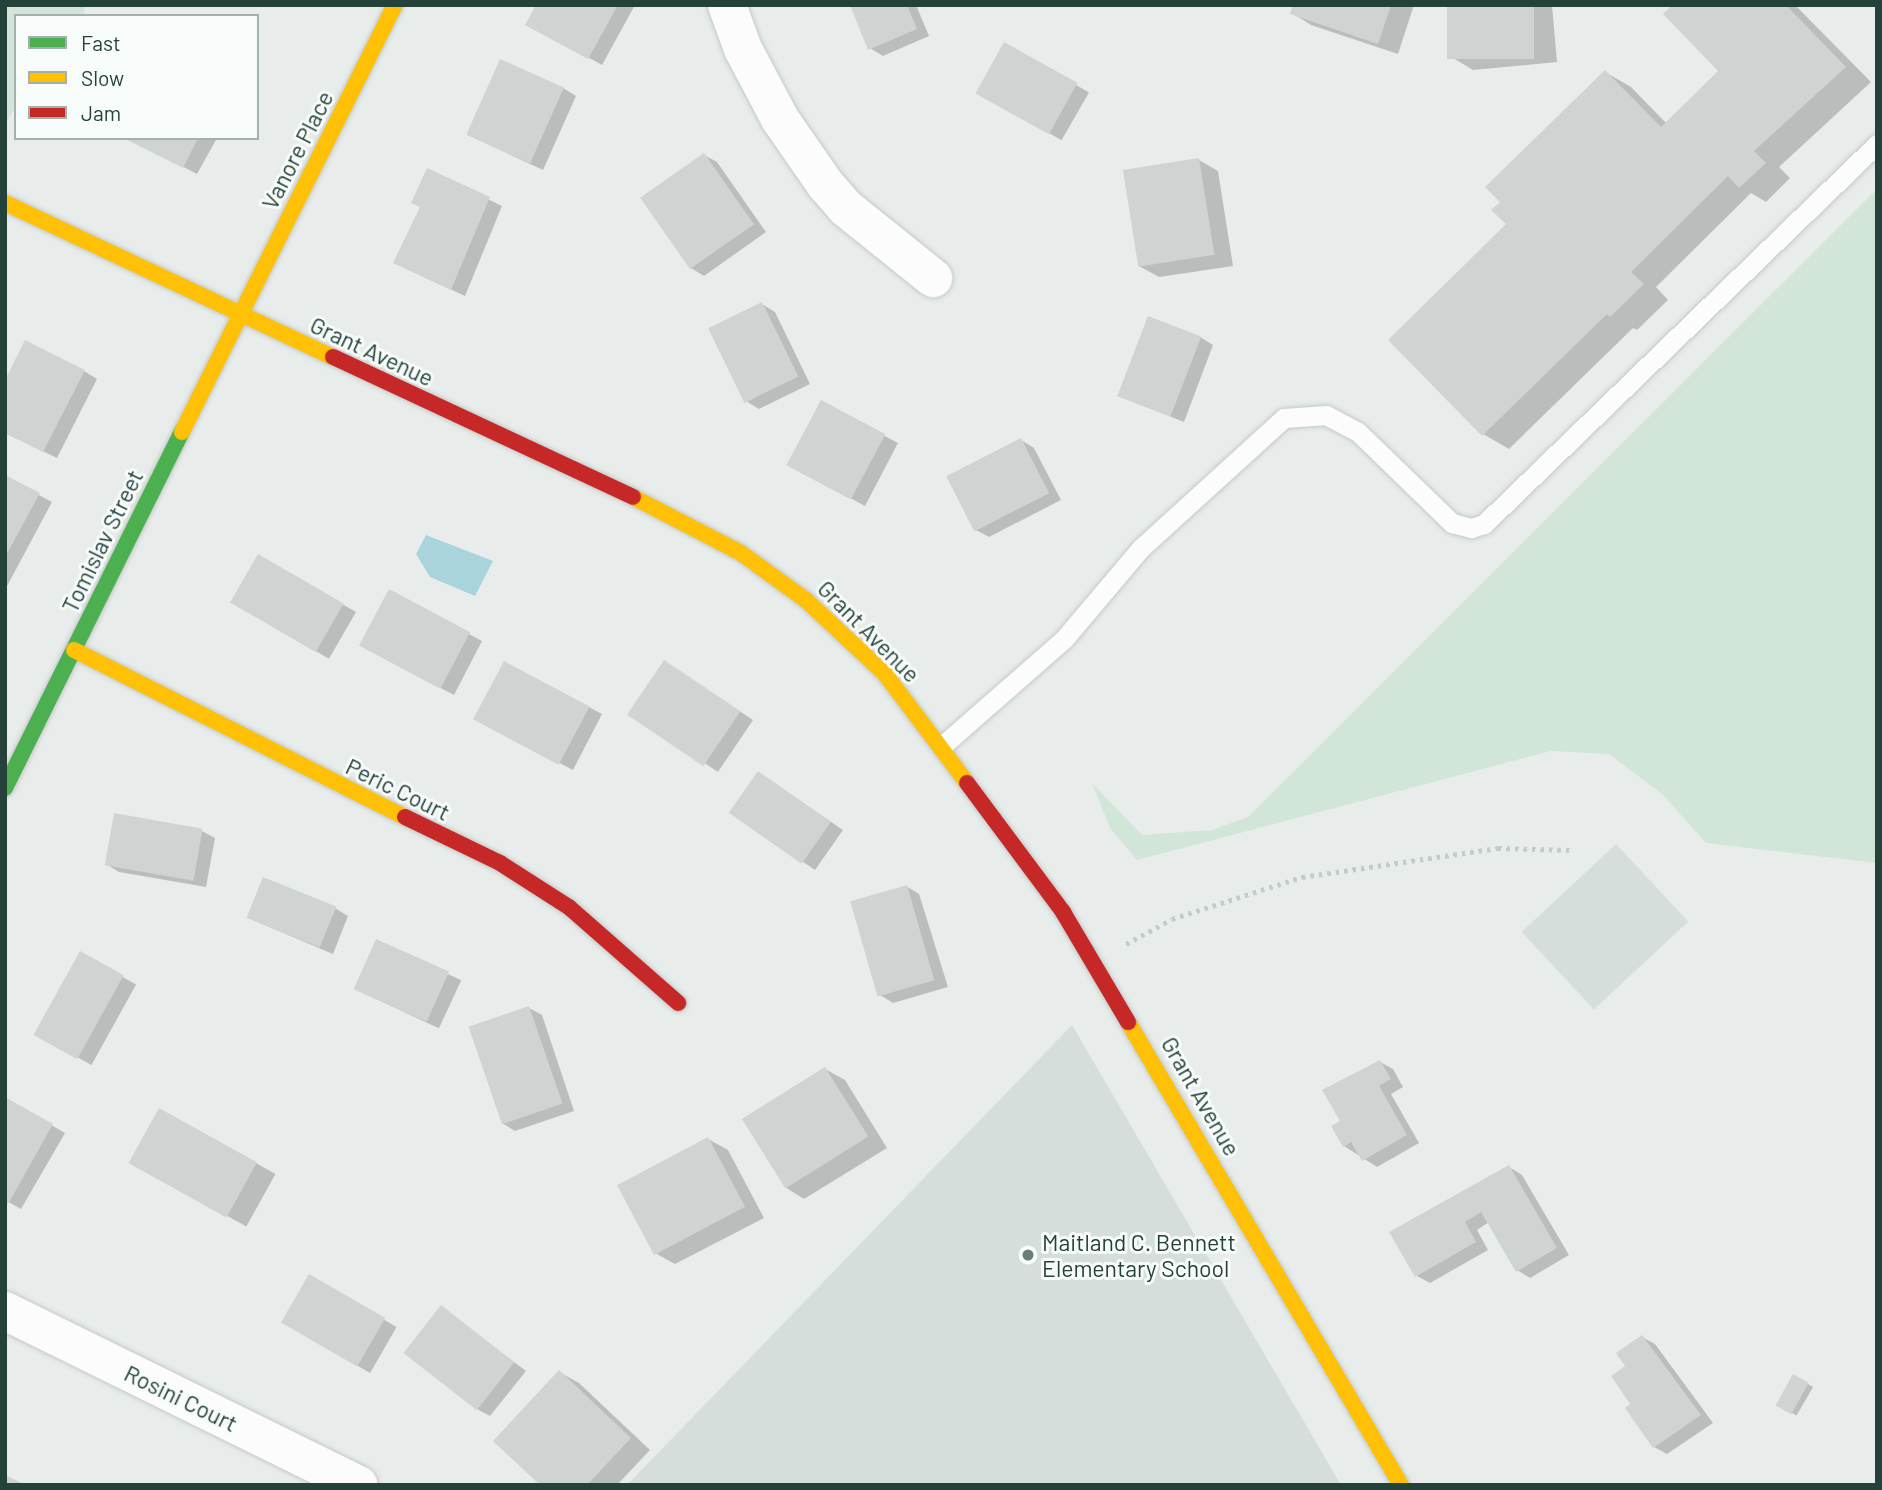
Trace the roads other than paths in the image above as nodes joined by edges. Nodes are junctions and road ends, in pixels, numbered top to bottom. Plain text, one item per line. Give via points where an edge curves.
1 (394, 5) edge
2 (727, 5) edge
3 (1877, 144) edge
4 (5, 204) edge
5 (933, 278) dead end
6 (240, 315) junction
7 (74, 650) junction
8 (943, 745) junction
9 (5, 788) edge
10 (678, 1003) dead end
11 (5, 1311) edge
12 (358, 1485) edge
13 (1401, 1485) edge

1 - 6 street, Vanore Place
2 - 5 street via 743,49 780,119 825,184 846,208
3 - 8 lane via 1484,524 1471,528 1446,519 1358,432 1326,415 1284,418 1141,548 1064,639
4 - 6 street, Grant Avenue
6 - 7 street, Tomislav Street
6 - 8 street, Grant Avenue via 581,472 741,553 806,600 885,674
7 - 9 street, Tomislav Street
7 - 10 street, Peric Court via 292,763 500,863 570,908
8 - 13 street, Grant Avenue via 1094,961
11 - 12 street, Rosini Court

